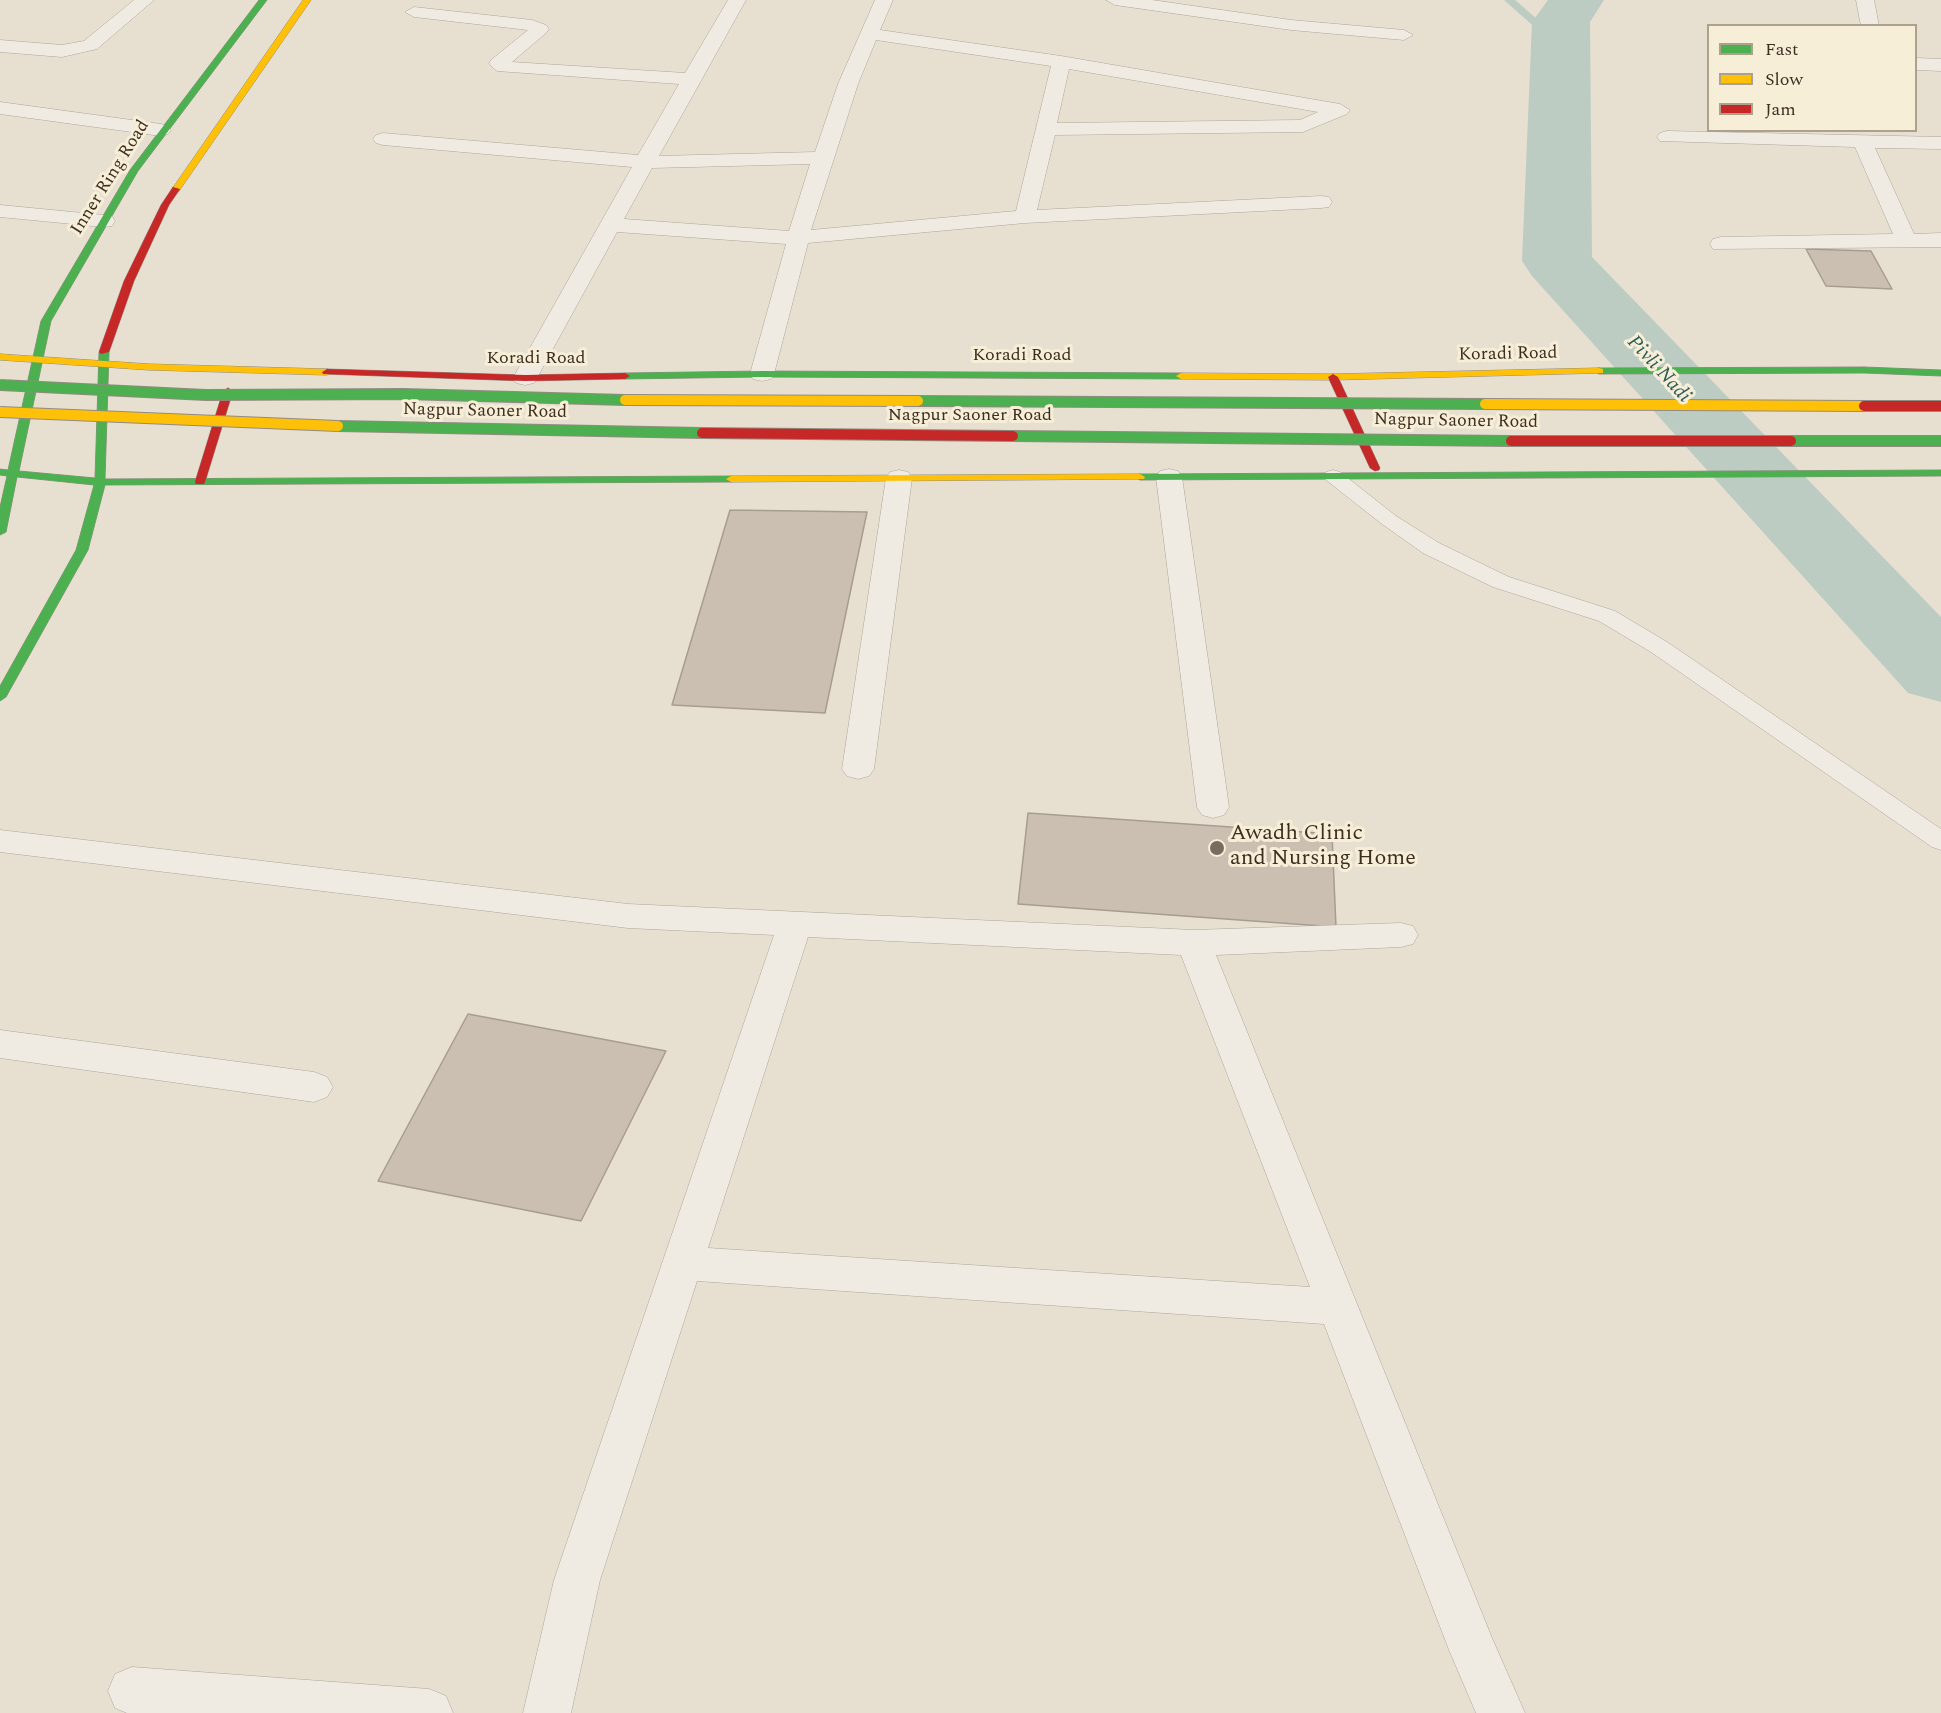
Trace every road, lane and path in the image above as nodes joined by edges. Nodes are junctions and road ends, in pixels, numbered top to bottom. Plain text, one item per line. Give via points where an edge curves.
1 (145, 0) edge
2 (263, 0) edge
3 (307, 0) edge
4 (737, 0) edge
5 (884, 0) edge
6 (1115, 0) edge
7 (1865, 0) edge
8 (414, 12) dead end
9 (1870, 24) edge
10 (869, 34) junction
11 (1404, 35) dead end
12 (0, 46) edge
13 (1061, 62) junction
14 (1917, 64) edge
15 (1941, 65) edge
16 (691, 80) junction
17 (0, 108) edge
18 (1046, 129) junction
19 (161, 130) junction
20 (1890, 136) edge
21 (1667, 138) dead end
22 (383, 139) dead end
23 (1862, 141) junction
24 (1941, 144) edge
25 (822, 158) junction
26 (645, 162) junction
27 (1321, 202) dead end
28 (0, 211) edge
29 (1025, 217) junction
30 (104, 221) junction
31 (612, 225) junction
32 (796, 238) junction
33 (1906, 240) junction
34 (1941, 240) edge
35 (1721, 243) dead end
36 (0, 357) edge
37 (39, 360) junction
38 (103, 364) junction
39 (235, 370) junction
40 (1941, 373) edge
41 (762, 374) junction
42 (1333, 377) junction
43 (525, 378) junction
44 (0, 385) edge
45 (1941, 406) edge
46 (0, 412) edge
47 (1941, 441) edge
48 (6, 473) edge
49 (1936, 473) edge
50 (1333, 476) junction
51 (1378, 476) junction
52 (1169, 477) junction
53 (899, 478) junction
54 (100, 482) junction
55 (200, 482) junction
56 (0, 532) edge
57 (0, 697) edge
58 (858, 769) dead end
59 (1213, 807) dead end
60 (0, 841) edge
61 (1941, 841) edge
62 (795, 925) junction
63 (1401, 935) dead end
64 (1194, 943) junction
65 (0, 1044) edge
66 (314, 1087) dead end
67 (682, 1263) junction
68 (1337, 1307) junction
69 (132, 1691) dead end
70 (429, 1713) edge
71 (547, 1713) edge
72 (1502, 1713) edge

1 - 12 street via 84,47 62,51
2 - 19 main road, Inner Ring Road
3 - 38 main road via 165,205 125,292 104,347
4 - 16 street
5 - 10 street
6 - 11 street via 1291,25
7 - 9 street
8 - 16 street via 540,29 498,64 504,67
10 - 13 street
10 - 25 street
13 - 18 street
13 - 18 street via 1340,110 1303,126
14 - 15 street
16 - 26 street
17 - 19 street
18 - 29 street
19 - 30 main road, Inner Ring Road
20 - 23 street
20 - 24 street
21 - 23 street
22 - 26 street
23 - 33 street
25 - 26 street
25 - 32 street
26 - 31 street
27 - 29 street
28 - 30 street
29 - 32 street
30 - 37 main road, Inner Ring Road via 45,321
31 - 32 street
31 - 43 street
32 - 41 street
33 - 34 street
33 - 35 street
36 - 37 main road
37 - 38 main road, Koradi Road
37 - 48 main road, Inner Ring Road
38 - 39 main road, Koradi Road
38 - 54 main road
39 - 43 main road, Koradi Road
39 - 55 main road
40 - 42 main road, Koradi Road via 1491,372
41 - 42 main road, Koradi Road
41 - 43 main road, Koradi Road
42 - 51 main road
44 - 45 main road, Nagpur Saoner Road, bridge via 206,395 403,394 514,399
46 - 47 main road, Nagpur Saoner Road, bridge via 497,431
48 - 54 main road
48 - 56 main road
49 - 51 main road
50 - 51 main road
50 - 52 main road
50 - 61 lane via 1431,548 1501,582 1607,616 1659,647
52 - 53 main road
52 - 59 street
53 - 55 main road
53 - 58 street
54 - 55 main road
54 - 57 main road via 82,550
60 - 62 street via 628,916
62 - 64 street
62 - 67 street
63 - 64 street
64 - 68 street
65 - 66 street
67 - 68 street
67 - 71 street via 577,1580
68 - 72 street via 1473,1650
69 - 70 street

